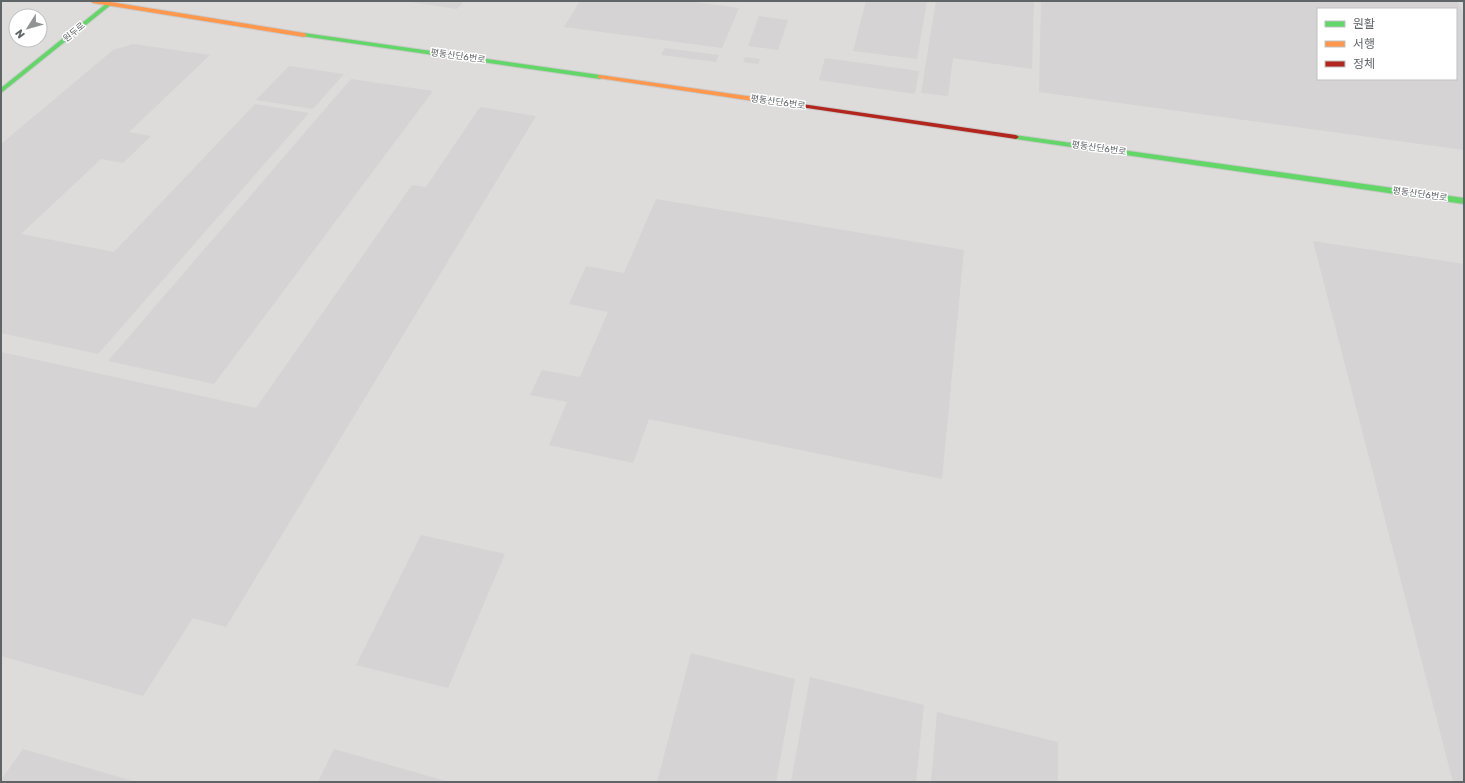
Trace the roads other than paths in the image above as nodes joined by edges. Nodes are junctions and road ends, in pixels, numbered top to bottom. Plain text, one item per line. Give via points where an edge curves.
1 (93, 1) edge
2 (109, 4) junction
3 (1, 91) edge
4 (1464, 201) edge

1 - 2 street, 평동산단6번로
2 - 3 street, 원두로
2 - 4 street, 평동산단6번로 via 305,35

